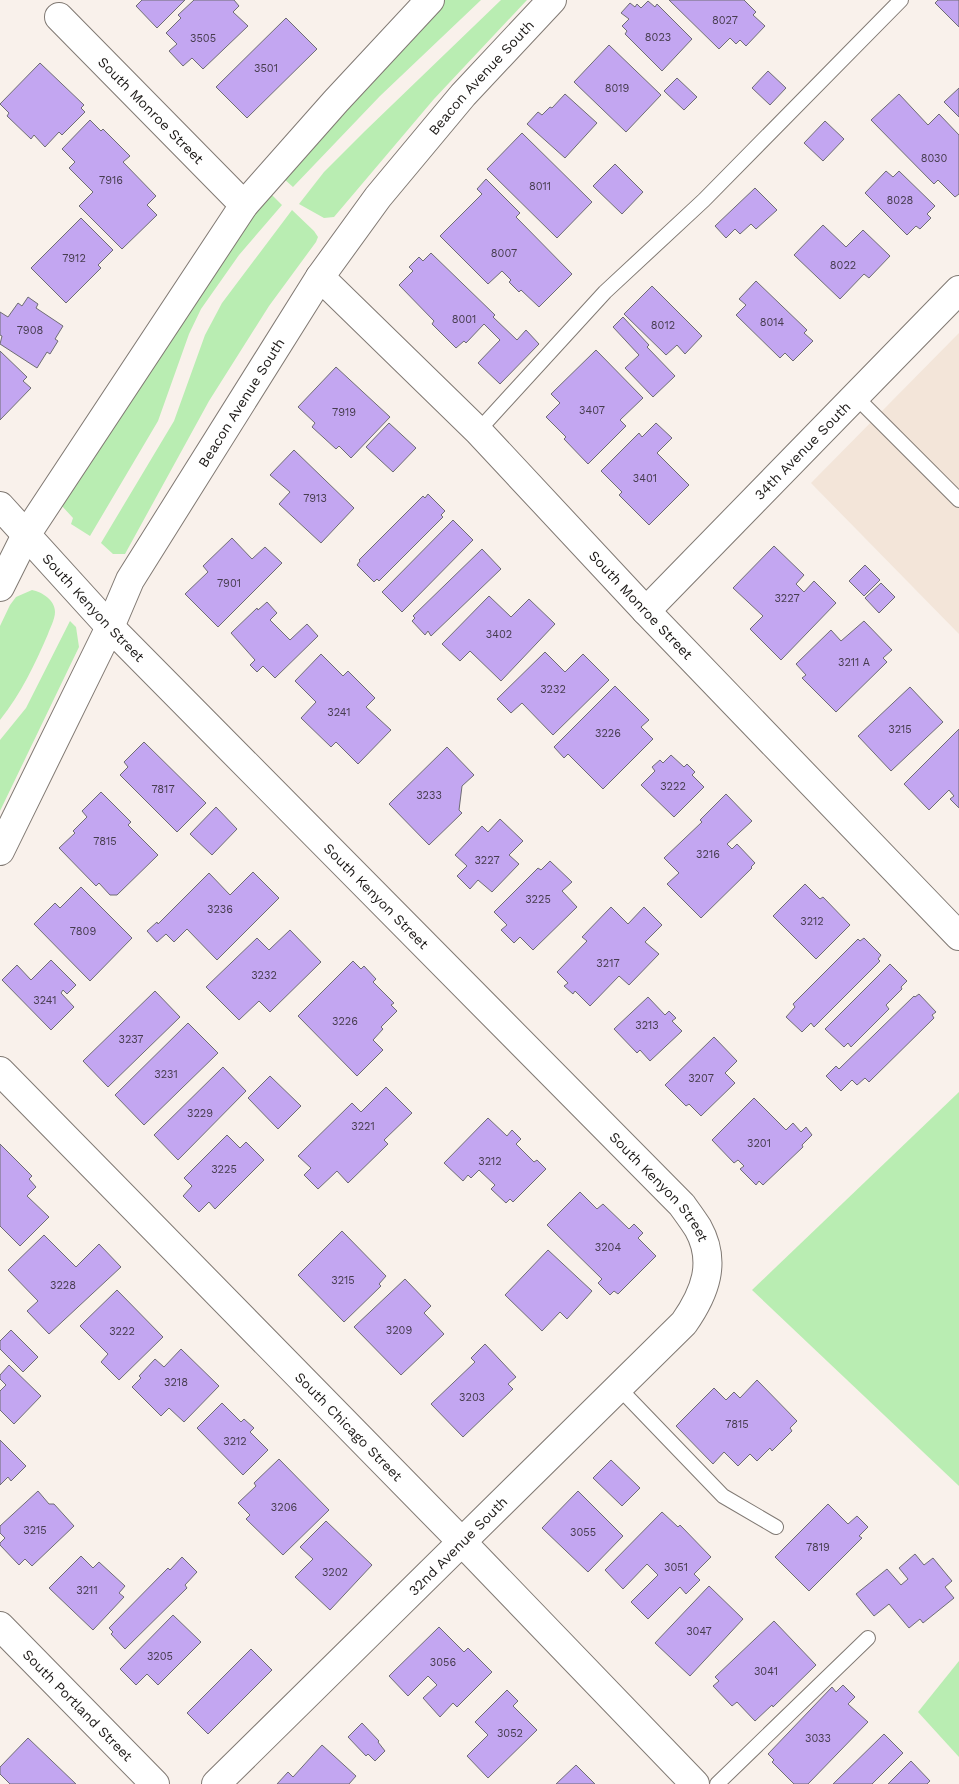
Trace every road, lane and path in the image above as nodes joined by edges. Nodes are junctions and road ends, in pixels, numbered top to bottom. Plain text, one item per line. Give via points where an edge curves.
1 (430, 0) edge
2 (552, 0) edge
3 (901, 0) edge
4 (59, 16) dead end
5 (244, 205) junction
6 (320, 277) junction
7 (959, 290) edge
8 (856, 397) junction
9 (478, 431) junction
10 (959, 500) edge
11 (0, 506) edge
12 (26, 534) junction
13 (0, 587) edge
14 (646, 611) junction
15 (110, 627) junction
16 (0, 851) edge
17 (959, 936) edge
18 (0, 1071) edge
19 (696, 1305) joint
20 (619, 1388) junction
21 (776, 1528) dead end
22 (462, 1542) junction
23 (0, 1626) edge
24 (868, 1638) dead end
25 (155, 1784) edge
26 (216, 1784) edge
27 (695, 1784) edge
28 (717, 1784) edge

1 - 5 street
2 - 6 street, Beacon Avenue South via 463,95 378,197
3 - 9 lane via 704,200 605,292
4 - 5 street, South Monroe Street
5 - 12 street
6 - 9 street, South Monroe Street
6 - 15 street, Beacon Avenue South via 130,580
7 - 8 street, 34th Avenue South
8 - 10 lane
8 - 14 street, 34th Avenue South
9 - 14 street, South Monroe Street
11 - 12 street, South Kenyon Street
12 - 13 street
12 - 15 street, South Kenyon Street
14 - 17 street, South Monroe Street
15 - 16 street, Beacon Avenue South
15 - 19 street, South Kenyon Street via 682,1205 698,1228 707,1250 704,1288
18 - 22 street, South Chicago Street
19 - 20 street, 32nd Avenue South via 684,1323
20 - 21 lane via 723,1496
20 - 22 street, 32nd Avenue South
22 - 26 street, 32nd Avenue South
22 - 27 street, South Chicago Street
23 - 25 street, South Portland Street
24 - 28 lane

